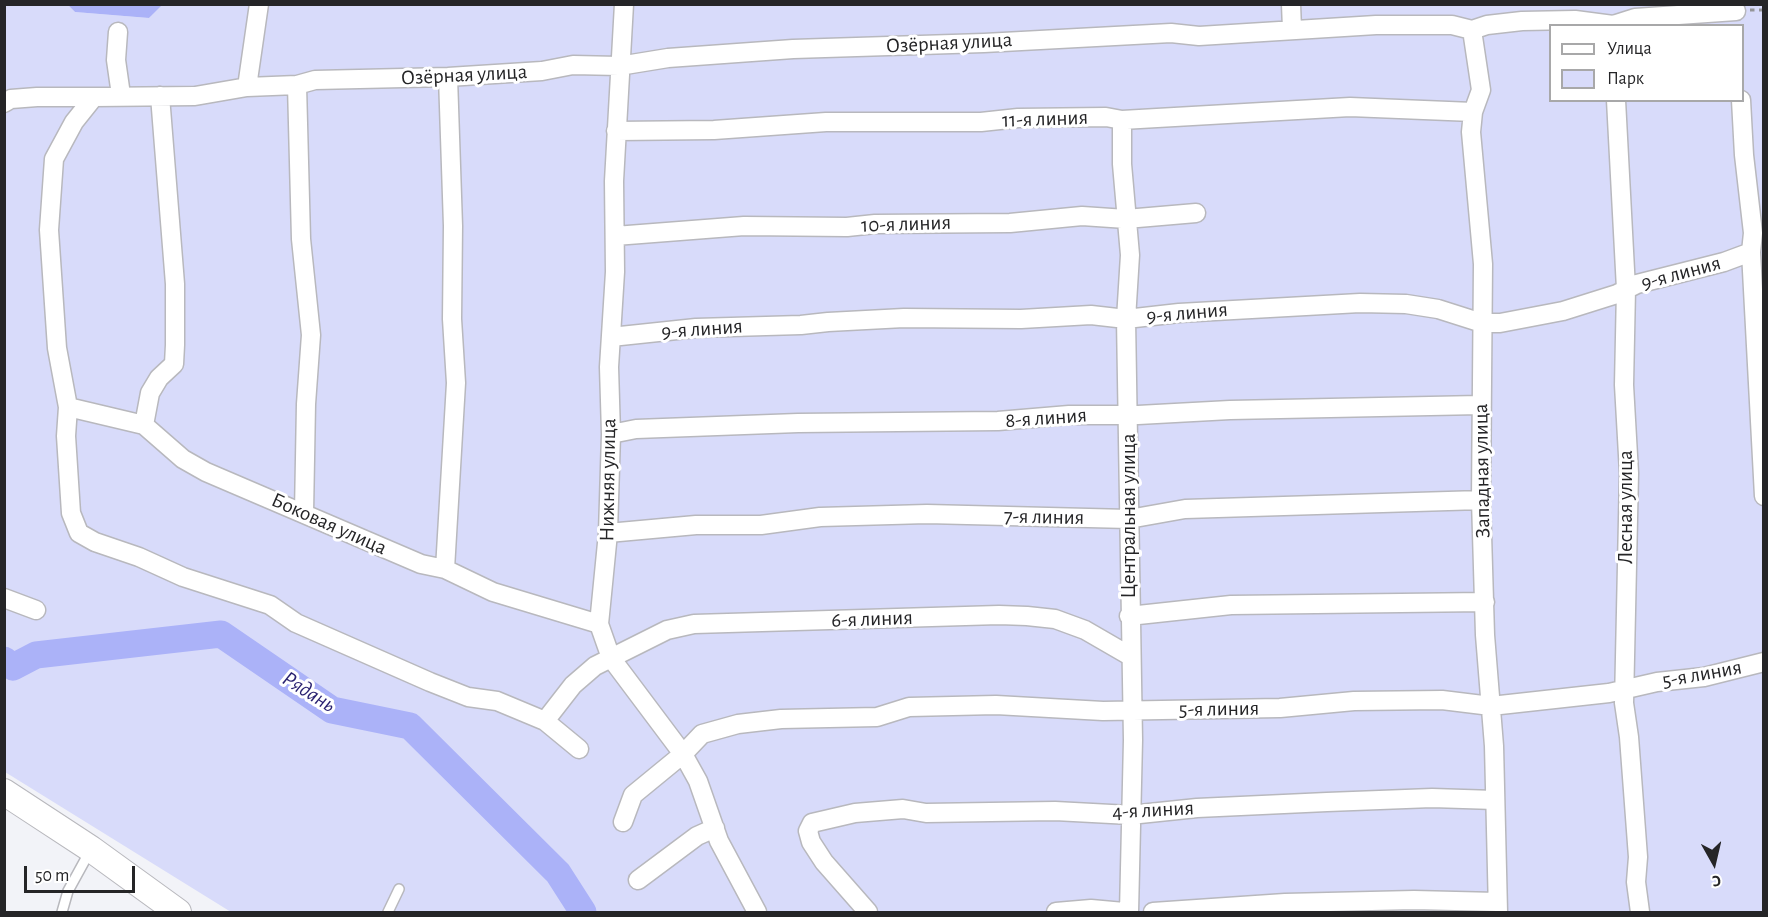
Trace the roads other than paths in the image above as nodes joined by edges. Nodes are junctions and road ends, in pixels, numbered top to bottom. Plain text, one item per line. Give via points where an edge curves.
1 (259, 4) edge
2 (624, 4) edge
3 (1291, 4) edge
4 (1737, 14) edge
5 (1605, 24) edge
6 (1616, 24) edge
7 (1292, 29) junction
8 (1472, 30) junction
9 (118, 32) dead end
10 (620, 66) junction
11 (448, 77) junction
12 (297, 85) junction
13 (247, 87) junction
14 (121, 95) junction
15 (160, 96) junction
16 (94, 97) junction
17 (1616, 102) edge
18 (1742, 102) edge
19 (4, 103) edge
20 (1473, 112) junction
21 (1122, 120) junction
22 (616, 131) junction
23 (1196, 213) dead end
24 (1126, 219) junction
25 (615, 236) junction
26 (1751, 252) junction
27 (1626, 289) junction
28 (1126, 319) junction
29 (1482, 323) junction
30 (611, 337) junction
31 (1480, 405) junction
32 (68, 407) junction
33 (1128, 415) junction
34 (144, 425) junction
35 (611, 434) junction
36 (1764, 496) edge
37 (1481, 500) junction
38 (304, 513) junction
39 (1129, 519) junction
40 (608, 533) junction
41 (445, 569) junction
42 (4, 598) edge
43 (1485, 602) junction
44 (36, 610) dead end
45 (1129, 616) junction
46 (599, 624) junction
47 (1130, 656) junction
48 (612, 658) junction
49 (1764, 662) edge
50 (1625, 690) junction
51 (1491, 706) junction
52 (1131, 710) junction
53 (546, 721) junction
54 (579, 749) dead end
55 (683, 754) junction
56 (4, 792) edge
57 (1495, 800) junction
58 (1130, 815) junction
59 (623, 822) dead end
60 (715, 828) junction
61 (91, 849) junction
62 (638, 880) dead end
63 (399, 889) dead end
64 (1497, 907) edge
65 (62, 912) edge
66 (178, 912) edge
67 (388, 912) edge
68 (757, 912) edge
69 (868, 912) edge
70 (1056, 912) edge
71 (1124, 912) edge
72 (1129, 912) edge
73 (1153, 912) edge
74 (1640, 912) edge

1 - 13 street
2 - 10 street, Нижняя улица
3 - 7 street
4 - 6 street, Озёрная улица via 1635,18
5 - 8 street, Озёрная улица via 1522,21
7 - 8 street, Озёрная улица via 1452,24
7 - 10 street, Озёрная улица via 1199,36 1160,34 793,49 668,58
8 - 20 street, Западная улица via 1480,90
9 - 14 street via 116,60
10 - 11 street, Озёрная улица via 573,65 542,71
10 - 22 street, Нижняя улица
11 - 12 street, Озёрная улица via 315,80
11 - 41 street via 456,383
12 - 13 street, Озёрная улица
12 - 38 street via 301,239 311,335
13 - 15 street, Озёрная улица via 195,96
14 - 15 street, Озёрная улица
14 - 16 street, Озёрная улица
15 - 34 street via 175,284 175,345 174,364 150,393
16 - 19 street, Озёрная улица via 37,97
16 - 32 street via 74,122 54,159 49,230 51,272 57,348
17 - 27 street, Лесная улица
18 - 26 street via 1753,233
20 - 21 street, 11-я линия via 1350,107
20 - 29 street, Западная улица via 1471,132 1483,264
21 - 22 street, 11-я линия via 1097,117 1018,118 981,123 826,122 714,130
21 - 24 street, Центральная улица
22 - 25 street, Нижняя улица
23 - 24 street, 10-я линия
24 - 25 street, 10-я линия via 1082,216 1010,223 744,226
24 - 28 street, Центральная улица via 1130,255
25 - 30 street, Нижняя улица
26 - 27 street, 9-я линия
26 - 36 street
27 - 29 street, 9-я линия via 1563,311
27 - 50 street, Лесная улица via 1624,385 1629,473
28 - 29 street, 9-я линия via 1360,303 1438,309
28 - 30 street, 9-я линия via 1091,315 904,318 801,326 696,328
28 - 33 street, Центральная улица
29 - 31 street, Западная улица
30 - 35 street, Нижняя улица
31 - 33 street, 8-я линия
31 - 37 street, Западная улица
32 - 34 street, Боковая улица
32 - 53 street via 71,513 79,533 183,577 270,605 296,623 430,682 468,697 496,701
33 - 35 street, 8-я линия via 636,429
33 - 39 street, Центральная улица
34 - 38 street, Боковая улица via 183,459 206,472
35 - 40 street, Нижняя улица
37 - 39 street, 7-я линия via 1185,510
37 - 43 street, Западная улица
38 - 41 street, Боковая улица via 319,523 421,564
39 - 40 street, 7-я линия via 915,514
39 - 45 street, Центральная улица
40 - 46 street, Нижняя улица
41 - 46 street, Боковая улица via 493,592
42 - 44 street
43 - 45 street via 1231,605
43 - 51 street, Западная улица
45 - 47 street, Центральная улица
46 - 48 street, Нижняя улица
47 - 48 street, 6-я линия via 1094,634 1054,619 999,615 694,624 667,630
47 - 52 street, Центральная улица
48 - 53 street, 6-я линия via 595,666 573,685
48 - 55 street, Нижняя улица
49 - 50 street, 5-я линия
50 - 51 street, 5-я линия
50 - 74 street, Лесная улица
51 - 52 street, 5-я линия via 1442,700
51 - 57 street, Западная улица
52 - 55 street, 5-я линия via 1067,711 996,705 909,707 876,717 781,719 738,724 702,734
52 - 58 street, Центральная улица
53 - 54 street
55 - 59 street, 5-я линия via 633,795
55 - 60 street, Нижняя улица via 698,781
56 - 61 street
57 - 58 street, 4-я линия via 1327,802
57 - 64 street, Западная улица
58 - 69 street, 4-я линия via 926,813 903,809 855,813 812,823 808,831 818,852
58 - 72 street, Центральная улица
60 - 62 street via 697,836
60 - 68 street, Нижняя улица
61 - 65 lane via 68,891
61 - 66 street
63 - 67 lane
64 - 73 street via 1414,900
70 - 71 street

